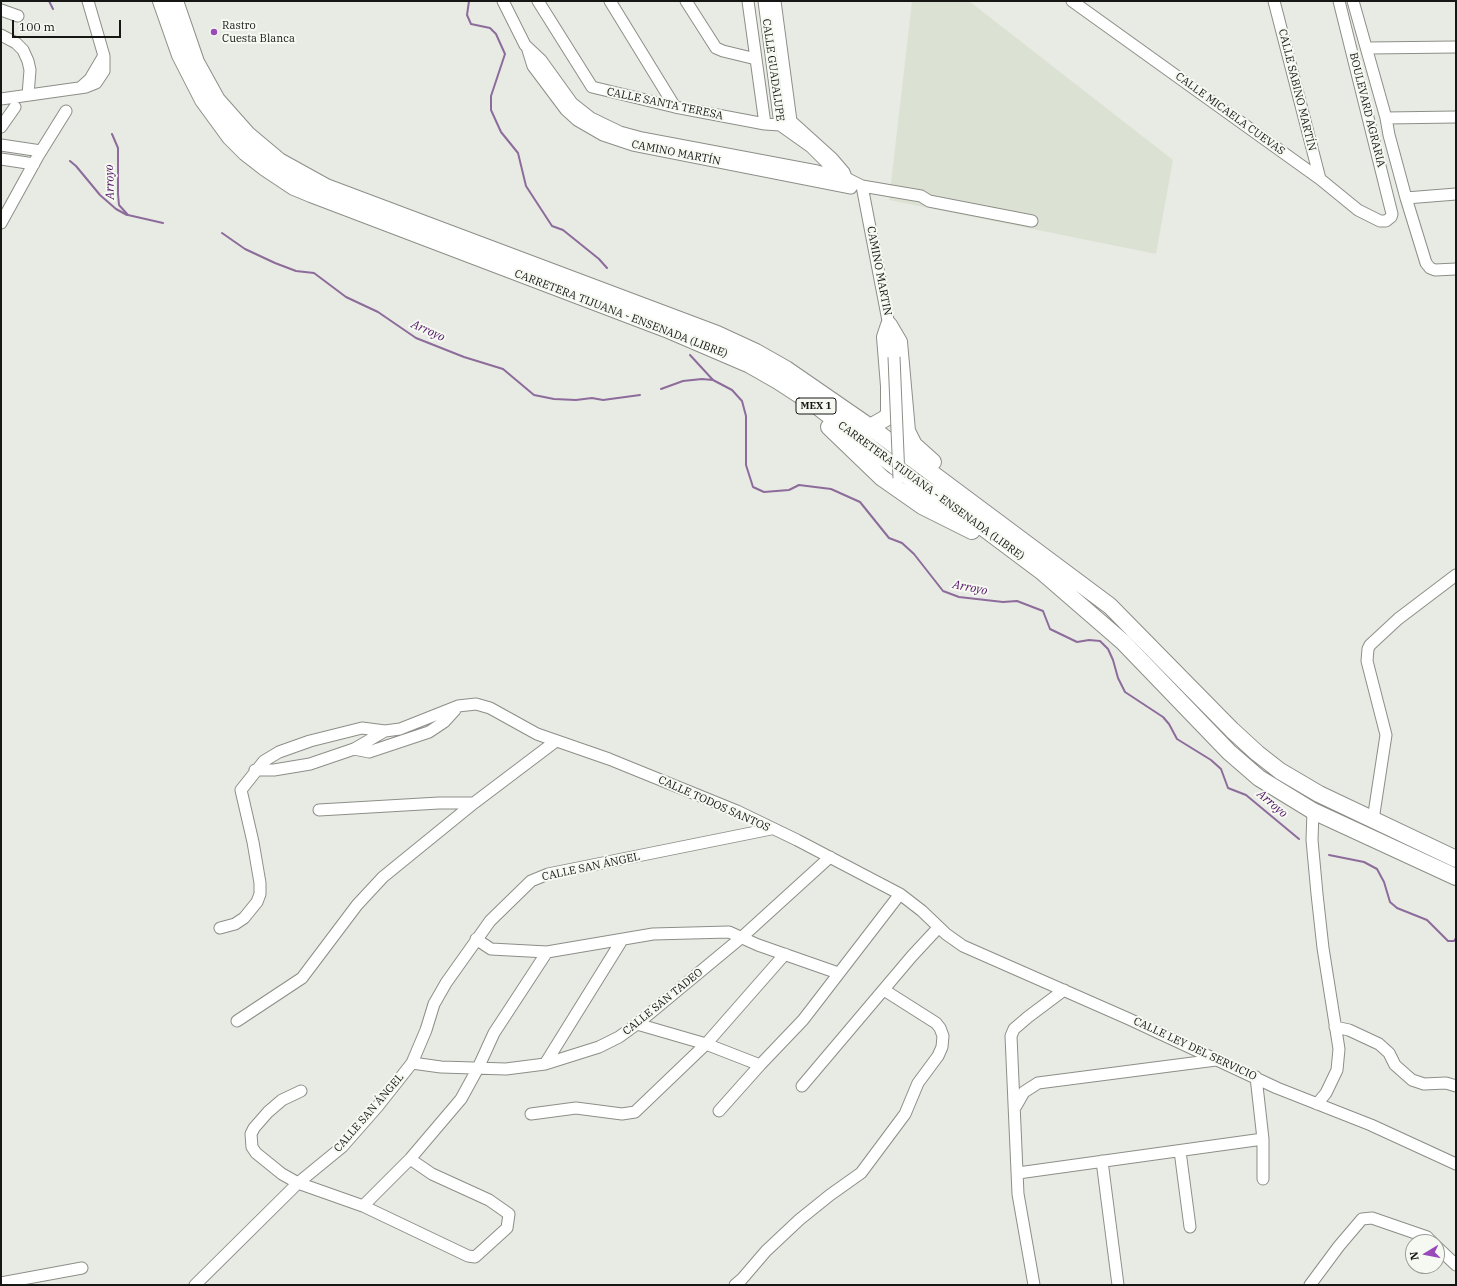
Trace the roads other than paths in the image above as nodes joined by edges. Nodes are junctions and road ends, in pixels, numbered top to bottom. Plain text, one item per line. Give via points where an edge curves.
1 (88, 1) edge
2 (161, 1) edge
3 (175, 1) edge
4 (503, 1) edge
5 (538, 1) edge
6 (610, 1) edge
7 (686, 1) edge
8 (740, 1) edge
9 (748, 1) edge
10 (764, 1) edge
11 (775, 1) edge
12 (1072, 1) edge
13 (1274, 1) edge
14 (1339, 1) edge
15 (1353, 1) edge
16 (1, 10) edge
17 (750, 14) junction
18 (18, 16) dead end
19 (1, 35) edge
20 (1456, 47) edge
21 (1368, 48) junction
22 (756, 58) junction
23 (28, 95) junction
24 (1, 98) edge
25 (15, 107) dead end
26 (675, 107) junction
27 (66, 111) dead end
28 (1456, 117) edge
29 (1386, 118) junction
30 (791, 121) junction
31 (765, 124) junction
32 (780, 125) junction
33 (1, 127) edge
34 (1, 145) edge
35 (38, 157) junction
36 (1, 159) edge
37 (1320, 179) junction
38 (844, 182) junction
39 (864, 189) junction
40 (1456, 194) edge
41 (1406, 198) junction
42 (1389, 220) joint
43 (1032, 221) dead end
44 (1, 223) edge
45 (1456, 269) edge
46 (889, 325) junction
47 (778, 381) junction
48 (870, 427) junction
49 (942, 479) junction
50 (898, 483) junction
51 (1040, 571) junction
52 (1456, 575) edge
53 (458, 706) junction
54 (385, 731) junction
55 (556, 741) junction
56 (354, 749) junction
57 (256, 770) junction
58 (474, 803) junction
59 (319, 810) dead end
60 (1313, 811) junction
61 (1373, 820) junction
62 (771, 829) junction
63 (830, 857) junction
64 (1456, 859) edge
65 (1456, 877) edge
66 (900, 894) junction
67 (220, 928) dead end
68 (938, 928) junction
69 (742, 937) junction
70 (476, 939) junction
71 (622, 940) junction
72 (547, 952) junction
73 (785, 954) junction
74 (838, 974) junction
75 (884, 990) junction
76 (1064, 990) junction
77 (237, 1021) dead end
78 (637, 1024) junction
79 (1335, 1027) junction
80 (706, 1044) junction
81 (1217, 1060) junction
82 (412, 1063) junction
83 (545, 1064) junction
84 (760, 1065) junction
85 (478, 1068) junction
86 (1256, 1077) junction
87 (1453, 1083) edge
88 (802, 1086) dead end
89 (301, 1091) dead end
90 (1317, 1104) junction
91 (1016, 1108) junction
92 (719, 1111) dead end
93 (531, 1114) dead end
94 (1263, 1138) junction
95 (1180, 1151) junction
96 (410, 1159) junction
97 (1102, 1161) junction
98 (1456, 1164) edge
99 (1018, 1173) junction
100 (1264, 1179) dead end
101 (298, 1183) junction
102 (363, 1206) junction
103 (1190, 1226) dead end
104 (1418, 1234) edge
105 (1445, 1255) edge
106 (1456, 1265) edge
107 (82, 1268) dead end
108 (20, 1282) edge
109 (1, 1283) edge
110 (195, 1285) edge
111 (735, 1285) edge
112 (1034, 1285) edge
113 (1118, 1285) edge
114 (1310, 1285) edge

1 - 23 street via 104,56 104,66 92,86
2 - 47 highway, CARRETERA TIJUANA - ENSENADA (LIBRE) / MEX 1 via 191,78 215,119 246,153 294,186 365,216 666,329 750,365
3 - 48 highway, CARRETERA TIJUANA - ENSENADA (LIBRE) / MEX 1 via 196,62 217,100 248,135 279,161 326,187 717,334 786,369
4 - 38 street, CAMINO MARTÍN via 528,50 533,66 566,110 602,135 634,145
5 - 26 street, CALLE SANTA TERESA via 592,87
6 - 26 street
7 - 22 street via 716,48
8 - 17 street
9 - 17 street
10 - 32 street, CALLE GUADALUPE
11 - 30 street, CALLE GUADALUPE
12 - 37 street, CALLE MICAELA CUEVAS
13 - 37 street, CALLE SABINO MARTÍN
14 - 42 street, BOULEVARD AGRARIA via 1392,214
15 - 21 street, BOULEVARD AGRARIA
16 - 18 street
17 - 22 street
19 - 23 street via 16,43 28,61
20 - 21 street
21 - 29 street, BOULEVARD AGRARIA
22 - 31 street
23 - 24 street
25 - 33 street
26 - 31 street, CALLE SANTA TERESA
27 - 35 street
28 - 29 street
29 - 41 street, BOULEVARD AGRARIA
30 - 32 street, CALLE SANTA TERESA
30 - 38 street, CALLE GUADALUPE via 832,158
31 - 32 street, CALLE SANTA TERESA
32 - 38 street, CALLE GUADALUPE via 811,147
34 - 35 street
35 - 36 street
35 - 44 street
37 - 42 street, CALLE MICAELA CUEVAS via 1358,210 1380,221
38 - 39 street, CAMINO MARTÍN
39 - 43 street, CAMINO MARTÍN via 920,203 930,201
39 - 46 street, CAMINO MARTIN
40 - 41 street
41 - 45 street, BOULEVARD AGRARIA via 1426,263 1435,270
46 - 48 highway via 885,337 889,413 886,418
46 - 49 highway via 899,342 907,431 914,445 936,466
46 - 50 street, CAMINO MARTIN, bridge via 894,357
47 - 50 highway via 790,397 835,432 882,478
47 - 51 highway, CARRETERA TIJUANA - ENSENADA (LIBRE) / MEX 1 via 818,407 915,482 981,526
48 - 49 highway, CARRETERA TIJUANA - ENSENADA (LIBRE) / MEX 1
49 - 61 highway, CARRETERA TIJUANA - ENSENADA (LIBRE) / MEX 1 via 1110,606 1257,753 1280,771 1319,794
50 - 51 highway via 922,506 965,526 1012,559
51 - 60 highway, CARRETERA TIJUANA - ENSENADA (LIBRE) / MEX 1 via 1123,642 1229,752 1259,778
52 - 61 street via 1398,619 1368,648 1367,661 1386,735
53 - 54 street via 419,723
53 - 55 street, CALLE TODOS SANTOS via 476,704 490,708 537,734
53 - 56 street via 444,722 429,732 369,752
54 - 56 street
54 - 57 street via 362,728 310,741 280,752 264,761
55 - 58 street
55 - 62 street, CALLE TODOS SANTOS via 684,789 737,811
56 - 57 street via 292,768
57 - 67 street via 241,790 253,842 260,894 244,918 235,924
58 - 59 street
58 - 77 street via 370,890 302,978
60 - 65 highway, CARRETERA TIJUANA - ENSENADA (LIBRE) / MEX 1
60 - 79 street via 1312,840 1318,902
61 - 64 highway, CARRETERA TIJUANA - ENSENADA (LIBRE) / MEX 1
62 - 63 street, CALLE TODOS SANTOS
62 - 70 street, CALLE SAN ÁNGEL via 548,874 531,881 490,921
63 - 66 street, CALLE TODOS SANTOS
63 - 69 street, CALLE SAN TADEO
66 - 68 street, CALLE TODOS SANTOS via 922,911
66 - 74 street
68 - 75 street
68 - 76 street, CALLE LEY DEL SERVICIO via 963,946
69 - 71 street via 729,932 679,933 653,934
69 - 73 street
69 - 78 street, CALLE SAN TADEO
70 - 72 street via 491,949
70 - 82 street, CALLE SAN ÁNGEL via 440,993
71 - 72 street
71 - 83 street
72 - 85 street via 494,1033
73 - 74 street
73 - 80 street
74 - 84 street via 803,1020
75 - 88 street
75 - 111 street via 936,1023 943,1036 938,1056 918,1083 905,1114 861,1173 799,1220
76 - 81 street, CALLE LEY DEL SERVICIO
76 - 91 street via 1014,1029 1011,1036
78 - 80 street
78 - 83 street, CALLE SAN TADEO via 599,1047
79 - 87 street via 1349,1030 1379,1044 1412,1080 1424,1084
79 - 90 street via 1339,1049 1337,1070 1326,1093
80 - 84 street
80 - 93 street via 635,1112 622,1114 576,1108
81 - 86 street, CALLE LEY DEL SERVICIO
81 - 91 street via 1038,1084 1024,1092
82 - 85 street, CALLE SAN TADEO
82 - 101 street, CALLE SAN ÁNGEL via 342,1147
83 - 85 street, CALLE SAN TADEO via 506,1069
84 - 92 street
85 - 96 street via 461,1099
86 - 90 street, CALLE LEY DEL SERVICIO
86 - 94 street
89 - 101 street via 282,1100 268,1112 254,1128 250,1141 256,1153 267,1163
90 - 98 street, CALLE LEY DEL SERVICIO via 1371,1125
91 - 99 street
94 - 95 street
94 - 100 street
95 - 97 street
95 - 103 street
96 - 102 street
96 - 102 street via 432,1174 489,1200 509,1214 507,1228 475,1257
97 - 99 street
97 - 113 street
99 - 112 street via 1018,1194
101 - 102 street
101 - 110 street, CALLE SAN ÁNGEL
104 - 114 street via 1372,1218 1362,1219
105 - 106 street
107 - 108 street
108 - 109 street

